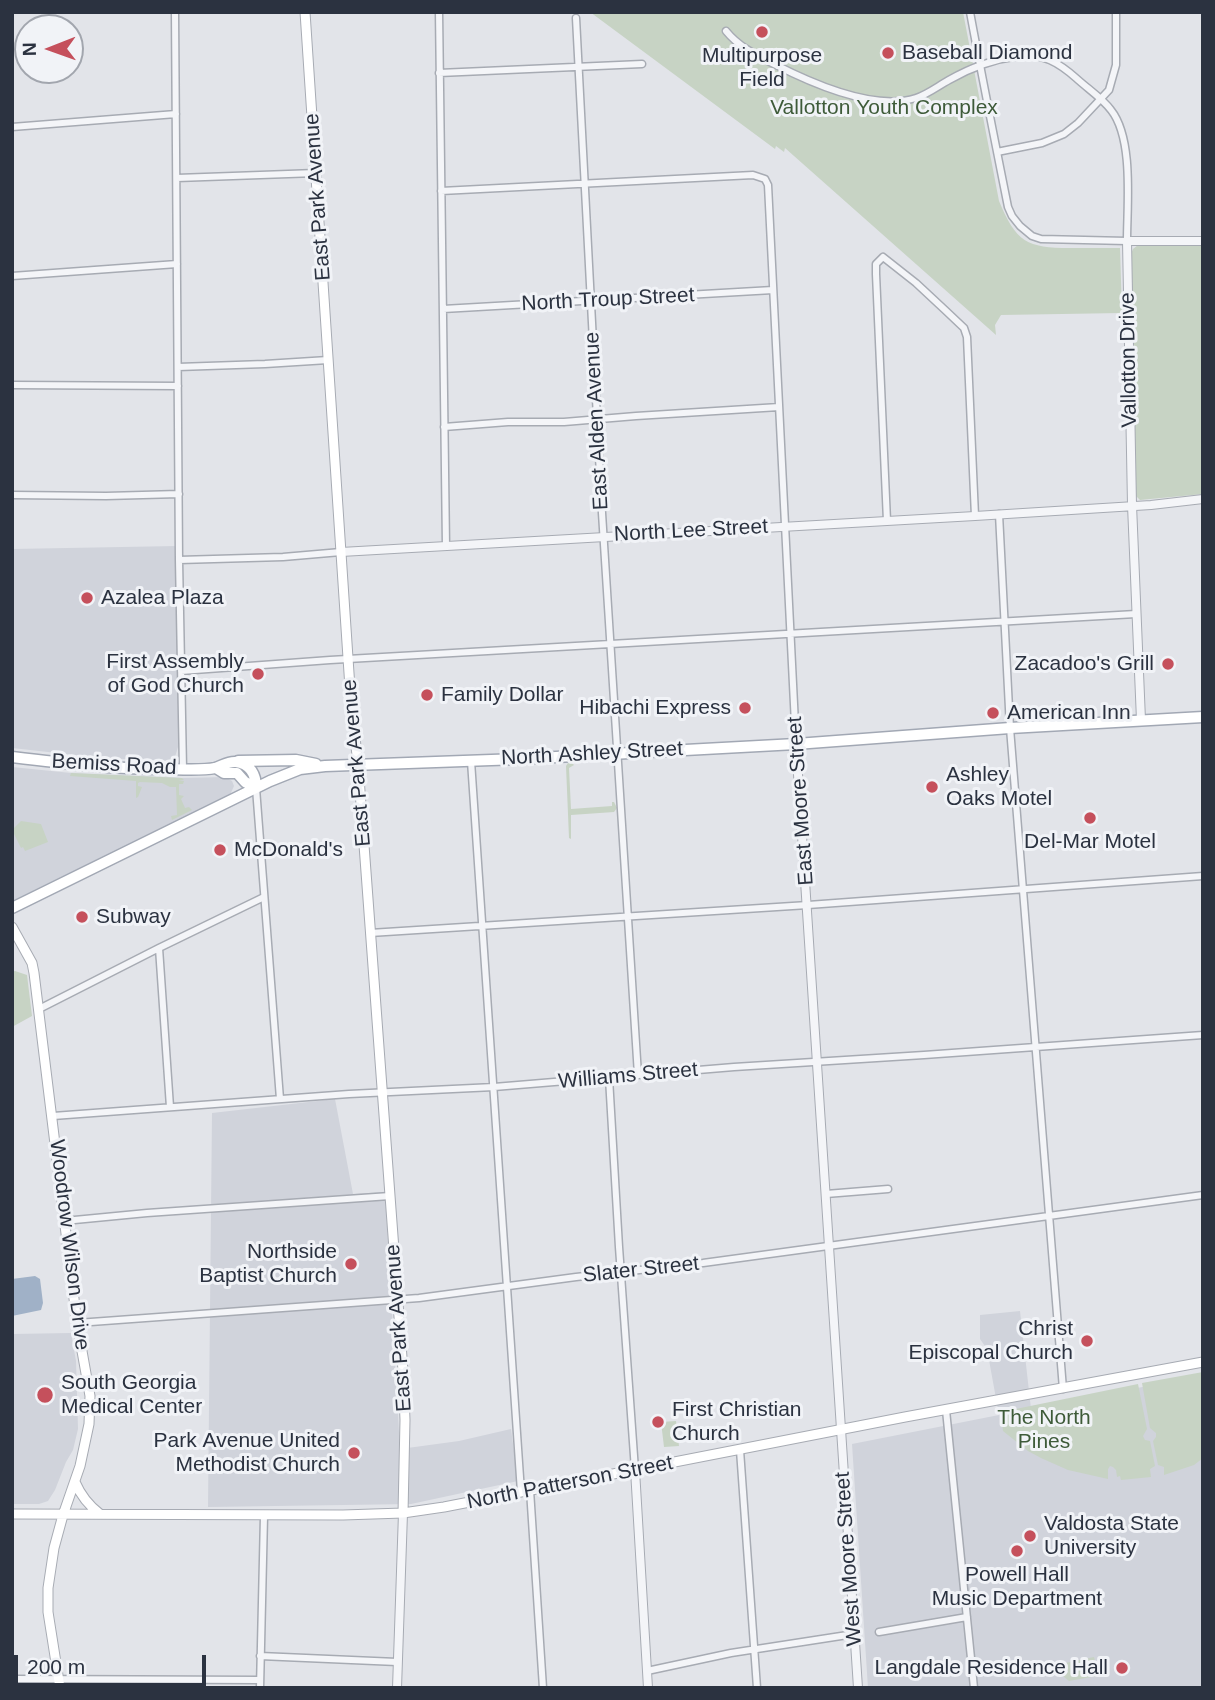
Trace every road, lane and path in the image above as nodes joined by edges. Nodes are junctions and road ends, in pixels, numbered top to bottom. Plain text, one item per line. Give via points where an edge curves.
1 (175, 12) edge
2 (305, 12) edge
3 (439, 12) edge
4 (970, 12) edge
5 (1116, 12) edge
6 (576, 18) dead end
7 (726, 31) dead end
8 (642, 64) dead end
9 (980, 65) junction
10 (579, 67) junction
11 (439, 72) junction
12 (1100, 99) junction
13 (176, 114) junction
14 (12, 127) edge
15 (997, 152) junction
16 (316, 173) junction
17 (177, 178) junction
18 (585, 184) junction
19 (441, 191) junction
20 (1127, 241) junction
21 (1203, 241) edge
22 (177, 264) junction
23 (12, 276) edge
24 (774, 290) junction
25 (590, 301) junction
26 (443, 309) junction
27 (328, 360) junction
28 (178, 367) junction
29 (12, 385) edge
30 (178, 386) junction
31 (779, 407) junction
32 (597, 420) junction
33 (444, 427) junction
34 (178, 494) junction
35 (12, 495) edge
36 (1203, 499) edge
37 (1132, 505) junction
38 (999, 514) junction
39 (975, 516) junction
40 (887, 521) junction
41 (785, 526) junction
42 (604, 536) junction
43 (446, 546) junction
44 (341, 552) junction
45 (179, 560) junction
46 (1136, 614) junction
47 (1005, 622) junction
48 (791, 634) junction
49 (611, 644) junction
50 (348, 659) junction
51 (181, 671) junction
52 (1203, 717) edge
53 (1141, 720) junction
54 (1010, 727) junction
55 (796, 744) junction
56 (617, 753) junction
57 (12, 757) edge
58 (471, 761) junction
59 (236, 762) junction
60 (358, 764) junction
61 (326, 765) junction
62 (216, 768) junction
63 (183, 769) junction
64 (256, 788) junction
65 (1203, 876) edge
66 (1023, 888) junction
67 (264, 897) junction
68 (808, 905) junction
69 (12, 908) edge
70 (627, 916) junction
71 (482, 925) junction
72 (12, 927) edge
73 (370, 933) junction
74 (159, 948) junction
75 (39, 1009) junction
76 (1203, 1035) edge
77 (1036, 1048) junction
78 (817, 1062) junction
79 (638, 1075) junction
80 (609, 1078) junction
81 (494, 1087) junction
82 (383, 1094) junction
83 (280, 1099) junction
84 (170, 1107) junction
85 (52, 1116) junction
86 (888, 1189) dead end
87 (826, 1194) junction
88 (1203, 1195) edge
89 (390, 1196) junction
90 (1049, 1216) junction
91 (64, 1221) junction
92 (830, 1246) junction
93 (621, 1272) junction
94 (507, 1287) junction
95 (397, 1300) junction
96 (77, 1323) junction
97 (1203, 1362) edge
98 (1063, 1389) junction
99 (946, 1410) junction
100 (841, 1431) junction
101 (740, 1450) junction
102 (635, 1470) junction
103 (75, 1482) junction
104 (525, 1491) junction
105 (403, 1513) junction
106 (12, 1514) edge
107 (63, 1515) junction
108 (102, 1515) junction
109 (264, 1516) junction
110 (967, 1617) junction
111 (879, 1632) dead end
112 (854, 1634) junction
113 (754, 1649) junction
114 (260, 1657) junction
115 (397, 1662) junction
116 (647, 1671) junction
117 (12, 1679) edge
118 (60, 1684) edge
119 (260, 1684) edge
120 (397, 1688) edge
121 (543, 1688) edge
122 (648, 1688) edge
123 (757, 1688) edge
124 (858, 1688) edge
125 (974, 1688) edge

1 - 13 street
2 - 16 main road, East Park Avenue
3 - 11 street
4 - 9 street
5 - 12 street via 1115,70 1109,90
6 - 10 street, East Alden Avenue
7 - 9 street, Vallotton Drive via 742,47 794,75 853,96 896,101 916,98
8 - 10 street
9 - 12 street, Vallotton Drive via 1019,56 1044,57 1058,63
9 - 15 street
10 - 11 street
10 - 18 street, East Alden Avenue
11 - 19 street
12 - 15 street via 1079,123 1059,136
12 - 20 street, Vallotton Drive via 1117,120 1126,146
13 - 14 street
13 - 17 street
15 - 20 street via 1008,207 1025,231 1041,239
16 - 17 street
16 - 27 main road, East Park Avenue
17 - 22 street
18 - 19 street
18 - 24 street, East Moore Street via 765,179
18 - 25 street, East Alden Avenue
19 - 26 street
20 - 21 street
20 - 37 street, Vallotton Drive
22 - 23 street
22 - 28 street
24 - 25 street, North Troup Street
24 - 31 street, East Moore Street
25 - 26 street, North Troup Street
25 - 32 street, East Alden Avenue
26 - 33 street
27 - 28 street
27 - 44 main road, East Park Avenue
28 - 30 street
29 - 30 street
30 - 34 street
31 - 32 street
31 - 41 street, East Moore Street
32 - 33 street
32 - 42 street, East Alden Avenue
33 - 43 street
34 - 35 street
34 - 45 street
36 - 37 street, North Lee Street
37 - 38 street, North Lee Street
37 - 46 street, Vallotton Drive
38 - 39 street, North Lee Street
38 - 47 street
39 - 40 street, North Lee Street
39 - 40 street via 964,328 883,257 876,264 876,274
40 - 41 street, North Lee Street
41 - 42 street, North Lee Street
41 - 48 street, East Moore Street
42 - 43 street, North Lee Street
42 - 49 street, East Alden Avenue
43 - 44 street, North Lee Street
44 - 45 street, North Lee Street
44 - 50 main road, East Park Avenue
45 - 51 street
46 - 47 street
46 - 53 street, Vallotton Drive
47 - 48 street
47 - 54 street
48 - 49 street
48 - 55 street, East Moore Street
49 - 50 street
49 - 56 street, East Alden Avenue
50 - 51 street
50 - 60 main road, East Park Avenue
51 - 63 street
52 - 53 main road, North Ashley Street
53 - 54 main road, North Ashley Street
54 - 55 main road, North Ashley Street
54 - 66 street
55 - 56 main road, North Ashley Street
55 - 68 street, East Moore Street
56 - 58 main road, North Ashley Street
56 - 70 street, East Alden Avenue
57 - 63 main road, Bemiss Road
58 - 60 main road, North Ashley Street
58 - 71 street
59 - 61 main road, Bemiss Road via 296,760
59 - 62 main road, Bemiss Road
59 - 64 main road via 256,776
60 - 61 main road, North Ashley Street
60 - 73 main road, East Park Avenue
61 - 64 main road, North Ashley Street via 300,769
62 - 63 main road, Bemiss Road
62 - 64 main road, Bemiss Road via 237,773
64 - 67 street
64 - 69 main road, North Ashley Street
65 - 66 street
66 - 68 street
66 - 77 street
67 - 74 street
67 - 83 street
68 - 70 street
68 - 78 street, East Moore Street
70 - 71 street
70 - 79 street, East Alden Avenue
71 - 73 street
71 - 81 street
72 - 75 main road, Woodrow Wilson Drive via 32,962
73 - 82 main road, East Park Avenue
74 - 75 street
74 - 84 street
75 - 85 main road, Woodrow Wilson Drive
76 - 77 street, Williams Street
77 - 78 street, Williams Street
77 - 90 street
78 - 79 street, Williams Street
78 - 87 street, East Moore Street
79 - 80 street, Williams Street
80 - 81 street, Williams Street
80 - 93 street
81 - 82 street, Williams Street
81 - 94 street
82 - 83 street, Williams Street
82 - 89 main road, East Park Avenue
83 - 84 street, Williams Street
84 - 85 street, Williams Street
85 - 91 main road, Woodrow Wilson Drive
86 - 87 street
87 - 92 street, East Moore Street
88 - 90 street, Slater Street
89 - 91 street
89 - 95 main road, East Park Avenue
90 - 92 street, Slater Street
90 - 98 street
91 - 96 main road, Woodrow Wilson Drive
92 - 93 street, Slater Street
92 - 100 street, East Moore Street
93 - 94 street, Slater Street
93 - 102 street
94 - 95 street, Slater Street
94 - 104 street
95 - 96 street, Slater Street
95 - 105 main road, East Park Avenue via 405,1420
96 - 103 main road, Woodrow Wilson Drive via 90,1396 89,1424
97 - 98 main road, North Patterson Street
98 - 99 main road, North Patterson Street
99 - 100 main road, North Patterson Street
99 - 110 street
100 - 101 main road, North Patterson Street
100 - 112 street, West Moore Street
101 - 102 main road, North Patterson Street
101 - 113 street
102 - 104 main road, North Patterson Street
102 - 116 street
103 - 107 main road, Woodrow Wilson Drive
103 - 108 main road via 89,1506
104 - 105 main road, North Patterson Street
104 - 121 street
105 - 109 main road, North Patterson Street
105 - 115 street
106 - 107 main road, North Patterson Street
107 - 108 main road, North Patterson Street
107 - 118 main road, Woodrow Wilson Drive via 48,1588
108 - 109 main road, North Patterson Street
109 - 114 street
110 - 111 street
110 - 125 street
112 - 113 street
112 - 124 street, West Moore Street
113 - 116 street
113 - 123 street
114 - 115 street
114 - 119 street
115 - 120 street
116 - 122 street
117 - 118 street
118 - 119 street

